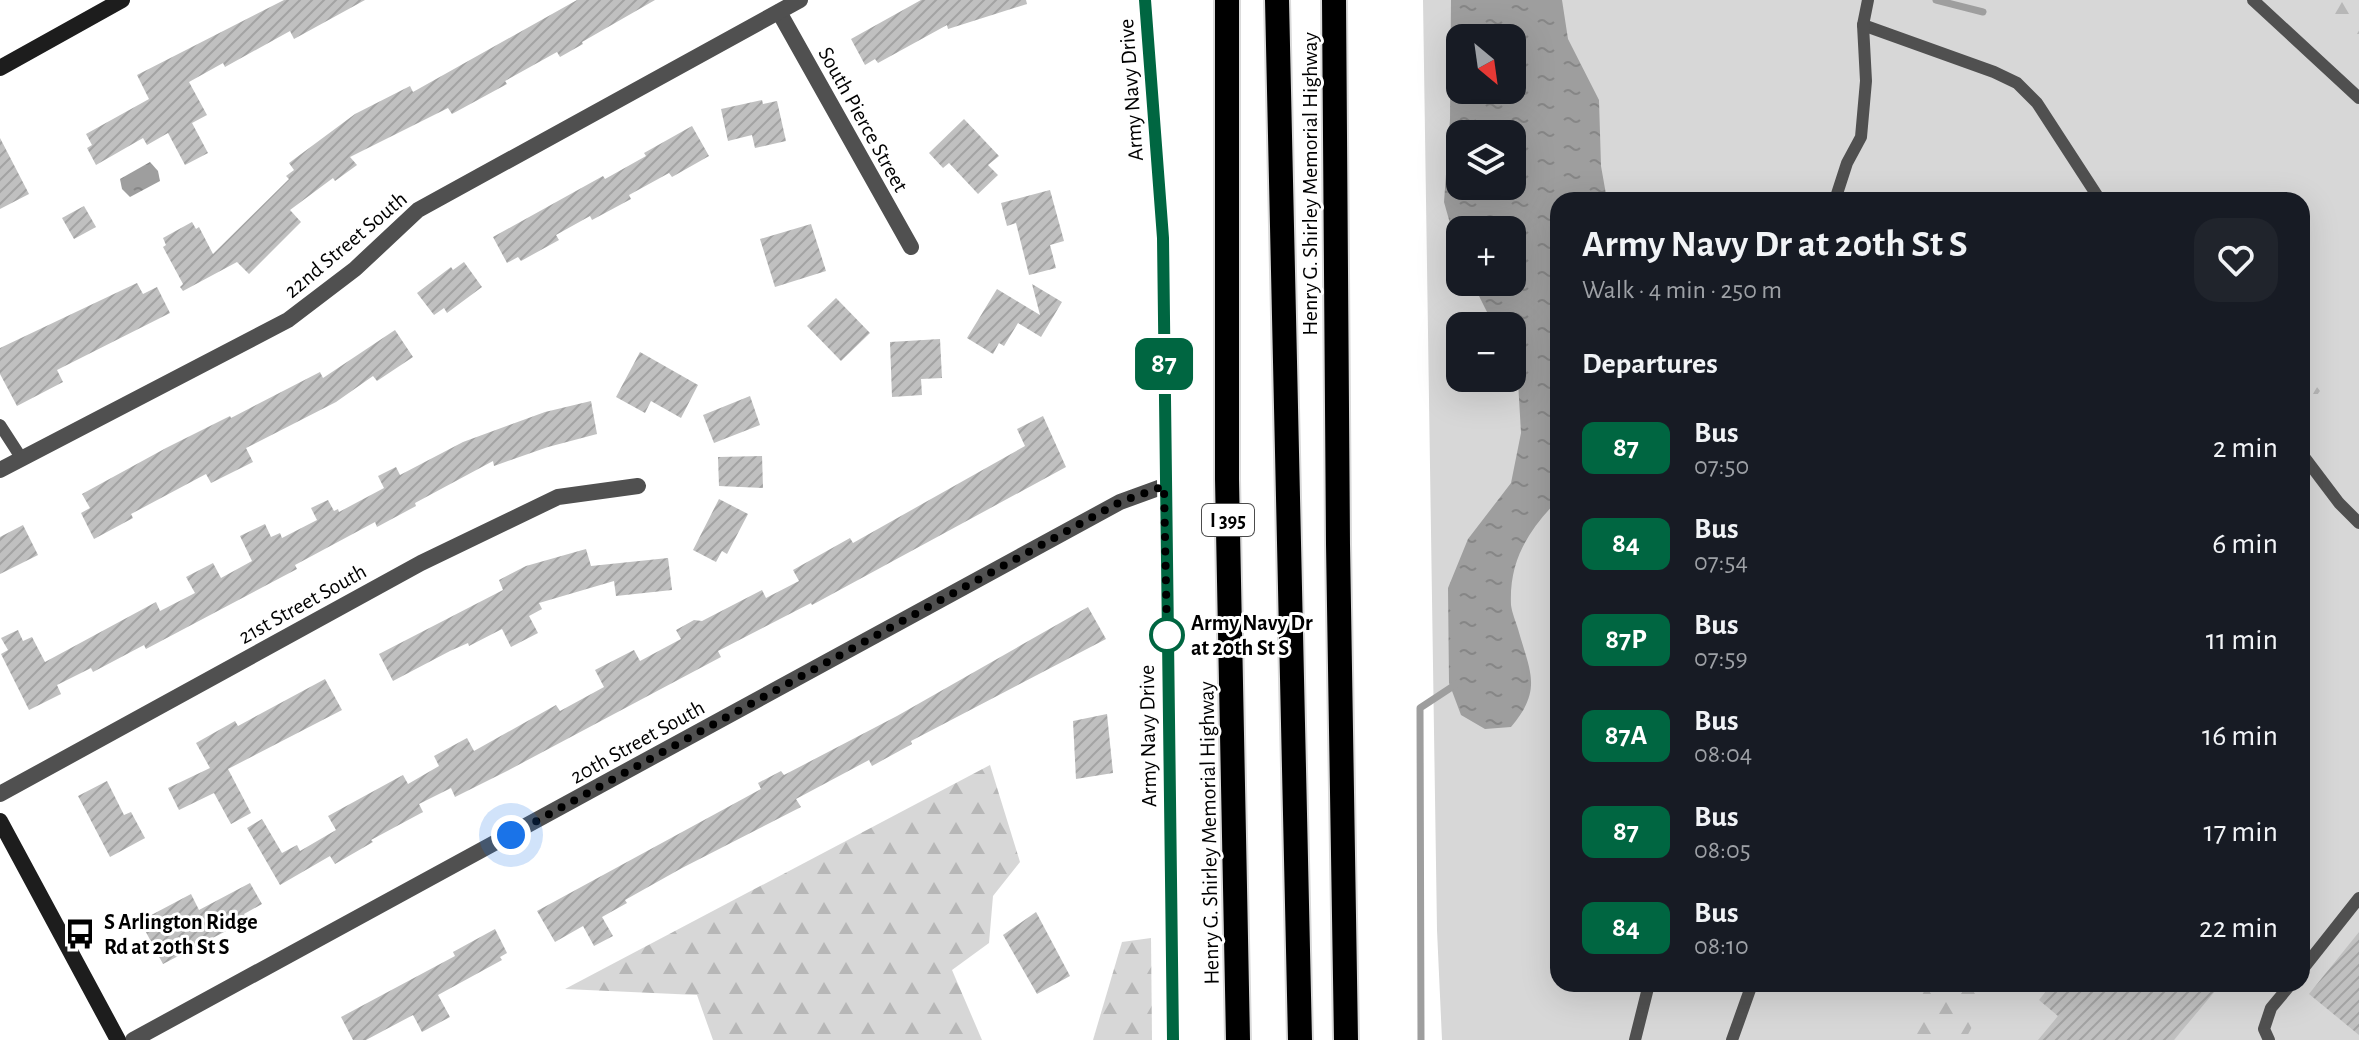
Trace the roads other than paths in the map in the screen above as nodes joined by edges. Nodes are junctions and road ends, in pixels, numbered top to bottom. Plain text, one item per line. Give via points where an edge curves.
1 (122, 0) edge
2 (800, 0) edge
3 (1145, 0) edge
4 (1227, 0) edge
5 (1277, 0) edge
6 (1334, 0) edge
7 (1868, 0) edge
8 (2253, 0) edge
9 (779, 12) junction
10 (1863, 25) junction
11 (0, 68) edge
12 (2359, 98) edge
13 (1838, 192) edge
14 (2095, 192) edge
15 (911, 247) dead end
16 (0, 425) edge
17 (22, 459) junction
18 (2310, 465) edge
19 (0, 470) edge
20 (638, 486) dead end
21 (1164, 486) junction
22 (2359, 523) edge
23 (0, 794) edge
24 (0, 821) edge
25 (2359, 898) edge
26 (2310, 960) edge
27 (1647, 992) edge
28 (1749, 992) edge
29 (2284, 992) edge
30 (118, 1040) edge
31 (133, 1040) edge
32 (1173, 1040) edge
33 (1238, 1040) edge
34 (1300, 1040) edge
35 (1346, 1040) edge
36 (1635, 1040) edge
37 (1732, 1040) edge
38 (2269, 1040) edge

1 - 11 street
2 - 9 street, 22nd Street South
3 - 21 street, Army Navy Drive via 1163,238
4 - 33 highway, Henry G. Shirley Memorial Highway / I 395 via 1227,479
5 - 34 highway
6 - 35 highway, Henry G. Shirley Memorial Highway
7 - 10 lane
8 - 12 lane
9 - 15 street, South Pierce Street
9 - 17 street, 22nd Street South via 418,210 355,269 288,320
10 - 13 lane via 1861,137
10 - 14 lane via 2017,83 2037,103
16 - 17 lane
17 - 19 street, 22nd Street South
18 - 22 lane
20 - 23 street, 21st Street South via 558,497 530,510 421,563
21 - 31 street, 20th Street South via 1120,502
21 - 32 street, Army Navy Drive
24 - 30 street
25 - 26 lane
27 - 36 lane
28 - 37 lane
29 - 38 lane via 2264,1029

